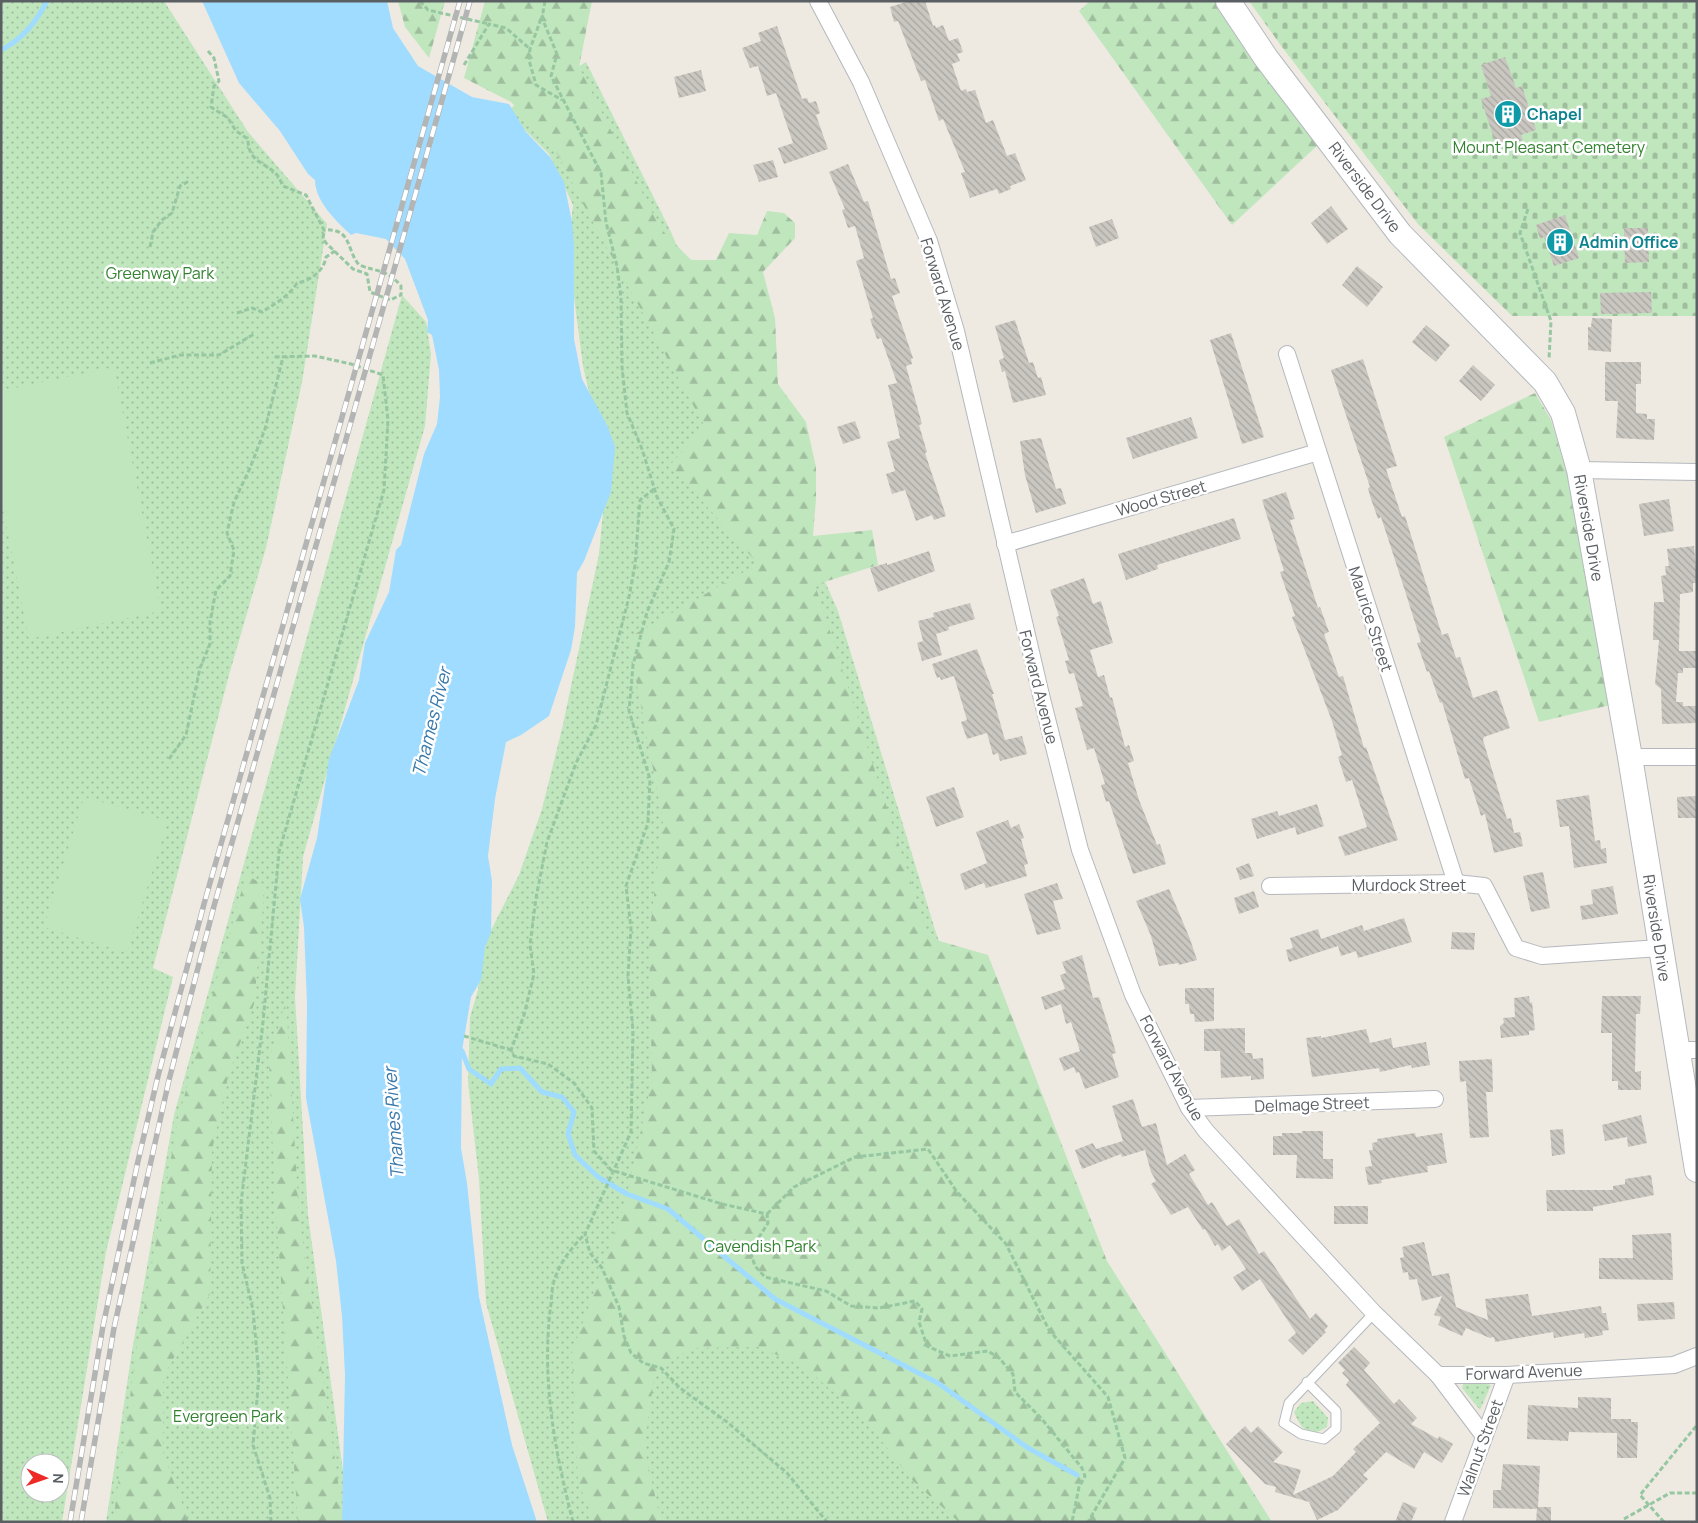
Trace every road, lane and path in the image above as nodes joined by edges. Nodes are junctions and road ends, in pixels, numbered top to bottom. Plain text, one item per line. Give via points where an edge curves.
1 (420, 1) edge
2 (545, 1) edge
3 (818, 1) edge
4 (1228, 1) edge
5 (542, 18) junction
6 (489, 24) junction
7 (208, 50) dead end
8 (530, 50) junction
9 (464, 64) dead end
10 (563, 100) junction
11 (188, 181) dead end
12 (1528, 209) dead end
13 (324, 230) junction
14 (150, 247) dead end
15 (335, 251) junction
16 (237, 313) dead end
17 (254, 334) dead end
18 (1286, 354) dead end
19 (272, 357) dead end
20 (283, 357) junction
21 (150, 363) dead end
22 (1545, 382) junction
23 (1318, 452) junction
24 (1579, 470) junction
25 (1697, 472) edge
26 (654, 489) junction
27 (1005, 544) junction
28 (1630, 757) junction
29 (1697, 757) edge
30 (169, 759) dead end
31 (1456, 883) junction
32 (1270, 886) dead end
33 (1660, 948) junction
34 (464, 1036) dead end
35 (511, 1050) junction
36 (1687, 1050) edge
37 (1435, 1099) dead end
38 (1189, 1108) junction
39 (1697, 1170) edge
40 (613, 1173) junction
41 (767, 1214) junction
42 (585, 1234) junction
43 (1, 1250) edge
44 (1, 1268) edge
45 (1374, 1313) junction
46 (1697, 1356) edge
47 (1438, 1375) junction
48 (1507, 1375) junction
49 (1307, 1382) junction
50 (1697, 1425) edge
51 (1484, 1436) junction
52 (1697, 1493) edge
53 (1649, 1505) junction
54 (1624, 1518) dead end
55 (271, 1522) edge
56 (573, 1522) edge
57 (826, 1522) edge
58 (1072, 1522) edge
59 (1088, 1522) edge
60 (1453, 1522) edge
61 (1664, 1522) edge

1 - 6 path via 428,10
2 - 5 path
3 - 27 street, Forward Avenue via 861,82 929,241 956,331
4 - 22 main road, Riverside Drive via 1266,58 1400,234
5 - 8 path
5 - 10 path via 557,54 550,76
6 - 8 path via 506,28
6 - 9 path
7 - 13 path via 214,58 219,81 214,86 211,107 228,118 236,131 248,139 255,159 278,175 283,186 306,195
8 - 10 path via 529,60 536,85
10 - 26 path via 601,173 606,222 621,298 622,367 627,413
11 - 14 path via 180,186 172,213 152,232
12 - 22 path via 1520,233 1551,322
13 - 15 path via 323,238
13 - 15 path via 342,232 358,265 382,270 401,286 401,294 390,300 370,292 366,274 353,268
15 - 16 path via 326,257 325,264 315,276 297,282 291,292 262,312 252,308
17 - 21 path via 219,355 180,355
18 - 23 street, Maurice Street
19 - 20 path
20 - 30 path via 264,429 234,502 227,533 234,550 230,576 216,590 210,644 200,668 186,735
20 - 55 path via 315,356 383,376 388,420 384,490 279,852 263,1022 240,1203 242,1263 253,1310 259,1376 253,1445 270,1498
22 - 24 main road, Riverside Drive via 1563,414
23 - 27 street, Wood Street
23 - 31 street, Maurice Street
24 - 25 street
24 - 28 main road, Riverside Drive
26 - 35 path via 640,500 629,597 596,726 576,763 547,842 530,945 534,974
26 - 40 path via 674,530 669,562 647,612 633,664 629,711 650,779 648,823 626,886 631,928 628,976 633,1031 631,1132
27 - 38 street, Forward Avenue via 1080,850 1133,994
28 - 29 street
28 - 33 main road, Riverside Drive
31 - 32 street, Murdock Street
31 - 33 street, Murdock Street via 1484,886 1516,948 1542,956
33 - 36 main road, Riverside Drive
34 - 35 path
35 - 40 path via 514,1056 548,1064 574,1083 592,1108 594,1151
36 - 39 main road, Riverside Drive
37 - 38 street, Delmage Street
38 - 45 street, Forward Avenue via 1206,1131
40 - 41 path
40 - 42 path
41 - 58 path via 768,1223 750,1251 755,1266 765,1277 826,1290 857,1307 893,1307 915,1301 922,1310 919,1322 927,1346 950,1356 988,1351 999,1358 1013,1374 1015,1392 1082,1468 1085,1476
41 - 59 path via 794,1187 855,1157 928,1149 957,1192 1006,1244 1049,1330 1108,1397 1125,1458
42 - 56 path via 569,1250 554,1279 548,1333 548,1404
42 - 57 path via 590,1253 602,1268 619,1307 631,1353 643,1363 661,1368 680,1388 727,1422 787,1473
43 - 44 path
45 - 47 street, Forward Avenue
45 - 49 lane
46 - 48 street, Forward Avenue via 1674,1365
47 - 48 street, Forward Avenue
47 - 51 street
48 - 51 street, Walnut Street
49 - 49 lane via 1289,1403 1284,1423 1301,1434 1324,1439 1336,1429 1336,1411
50 - 53 path via 1640,1495
51 - 60 street, Walnut Street
52 - 53 path via 1670,1493
53 - 54 path
53 - 61 path

